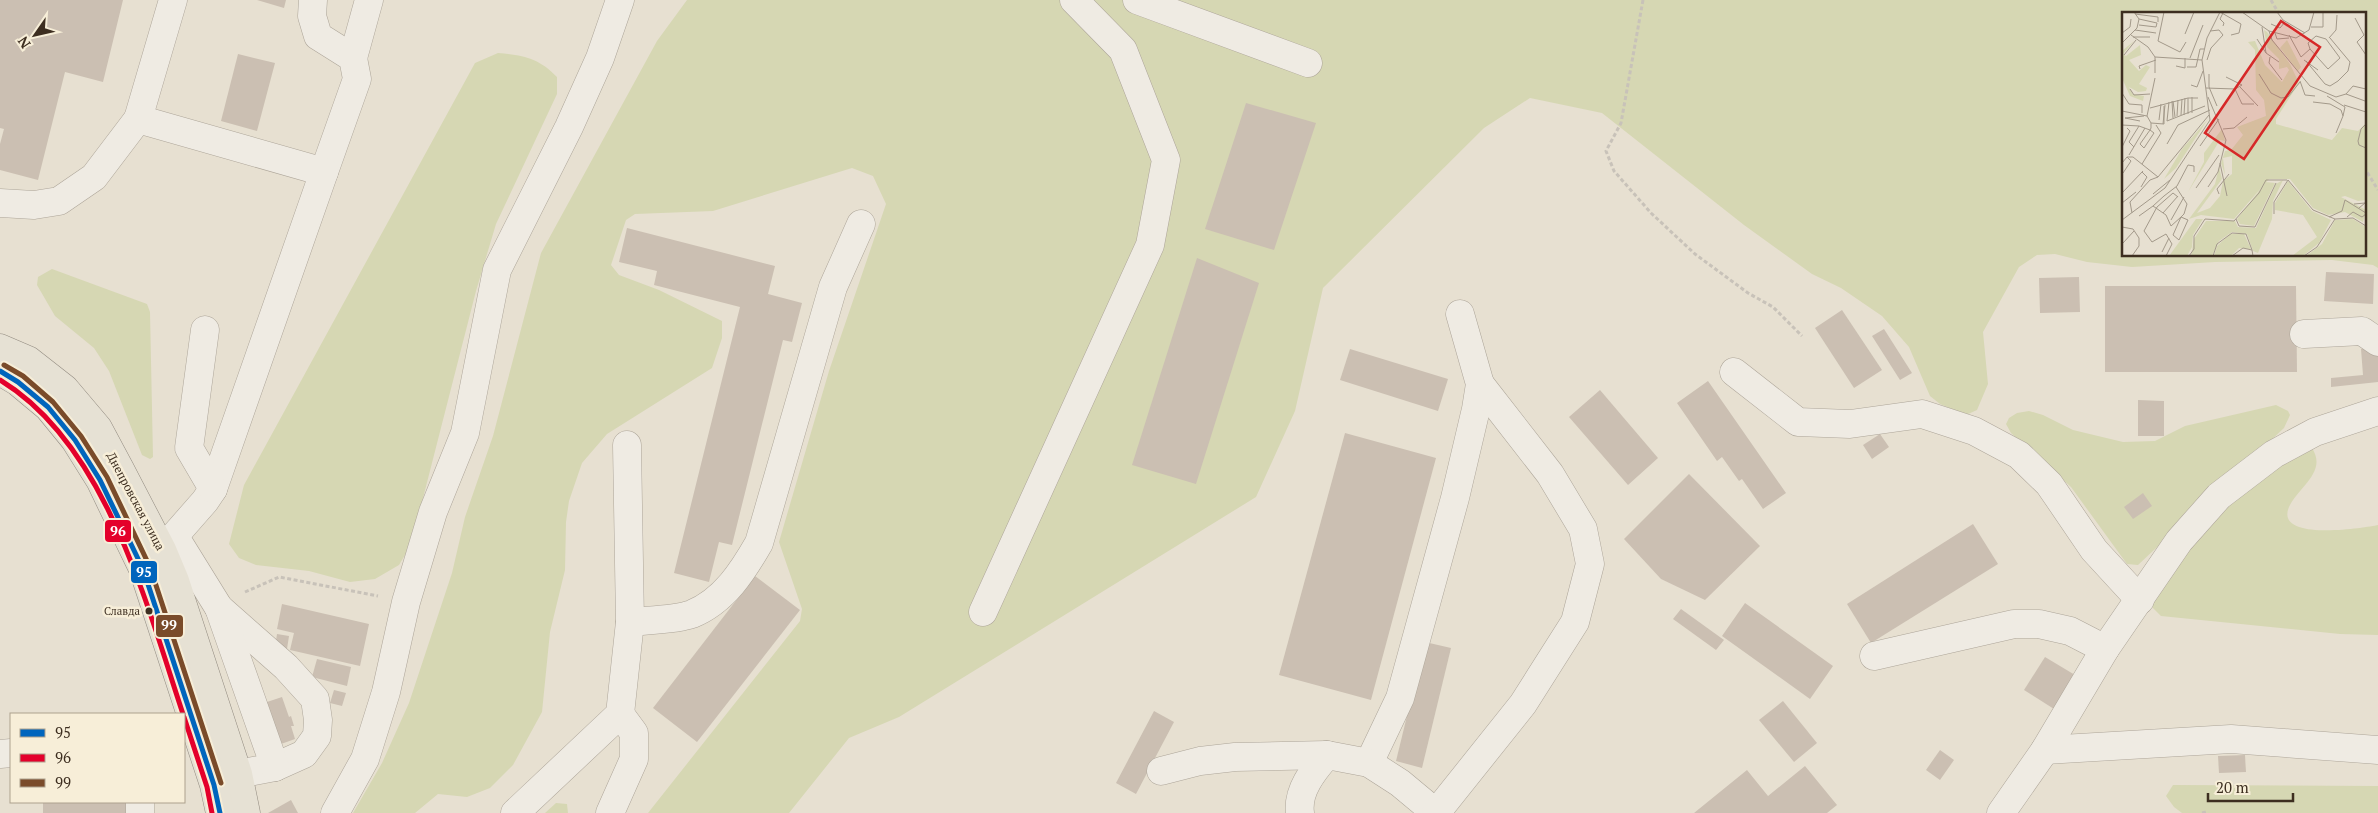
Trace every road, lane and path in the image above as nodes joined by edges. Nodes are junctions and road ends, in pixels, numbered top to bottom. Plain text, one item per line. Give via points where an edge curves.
1 (173, 0) edge
2 (314, 0) edge
3 (370, 0) edge
4 (620, 0) edge
5 (1074, 0) edge
6 (1137, 0) edge
7 (1643, 0) edge
8 (2272, 0) edge
9 (2278, 12) edge
10 (353, 58) junction
11 (1308, 63) dead end
12 (138, 119) junction
13 (2366, 170) edge
14 (324, 172) junction
15 (2378, 190) edge
16 (0, 203) edge
17 (860, 224) dead end
18 (1460, 314) dead end
19 (205, 330) dead end
20 (2304, 334) dead end
21 (1802, 336) dead end
22 (2378, 342) edge
23 (0, 348) edge
24 (0, 372) edge
25 (1734, 372) dead end
26 (1480, 384) junction
27 (2378, 411) edge
28 (627, 445) dead end
29 (213, 489) junction
30 (159, 549) junction
31 (2140, 600) junction
32 (406, 602) junction
33 (223, 611) junction
34 (983, 612) dead end
35 (630, 622) junction
36 (2105, 649) junction
37 (1874, 656) dead end
38 (620, 714) junction
39 (2045, 750) junction
40 (2378, 750) edge
41 (1327, 755) junction
42 (1369, 763) junction
43 (275, 767) junction
44 (1161, 771) dead end
45 (238, 774) junction
46 (220, 813) edge
47 (246, 813) edge
48 (336, 813) edge
49 (515, 813) edge
50 (610, 813) edge
51 (1300, 813) edge
52 (1436, 813) edge
53 (2001, 813) edge

1 - 12 lane
2 - 10 lane via 312,16 318,36
3 - 10 lane
4 - 32 lane via 600,58 569,127 497,270 465,433 433,512
5 - 34 lane via 1122,50 1166,160 1150,246
6 - 11 lane
7 - 21 path via 1622,123 1606,151 1614,171 1651,213 1695,254 1772,307
8 - 9 path
10 - 14 lane via 357,79
12 - 14 lane
12 - 16 lane via 94,177 59,201 34,205
13 - 15 path
14 - 29 lane
17 - 35 lane via 832,287 759,542 742,574 722,594 691,614
18 - 26 lane
19 - 29 lane via 188,448
20 - 22 lane via 2362,331
23 - 30 main road, Днепровская улица via 28,360 65,389 98,428
24 - 30 main road, Днепровская улица via 18,382 48,407 75,440 100,480
25 - 31 lane via 1798,422 1850,424 1922,414 1974,431 2019,455 2049,484 2094,550
26 - 42 lane via 1455,498 1400,698
26 - 52 lane via 1550,474 1583,530 1590,564 1575,622 1523,704
27 - 31 lane via 2316,432 2274,454 2220,496 2179,541
28 - 35 lane
29 - 30 lane
30 - 33 lane
30 - 45 main road, Днепровская улица via 175,581
30 - 46 main road, Днепровская улица
31 - 36 lane
32 - 33 path via 279,577 243,594
32 - 48 lane via 386,692 365,760
33 - 43 lane
33 - 43 lane via 286,667 315,699 317,736 304,754
35 - 38 lane
36 - 37 lane via 2070,631 2039,624 2014,624
36 - 39 lane
38 - 49 lane
38 - 50 lane via 634,733 634,760
39 - 40 lane via 2231,739
39 - 53 lane
41 - 42 lane
41 - 44 lane via 1200,760
41 - 51 lane via 1308,776
42 - 52 lane via 1400,783
43 - 45 lane
45 - 47 main road, Днепровская улица

